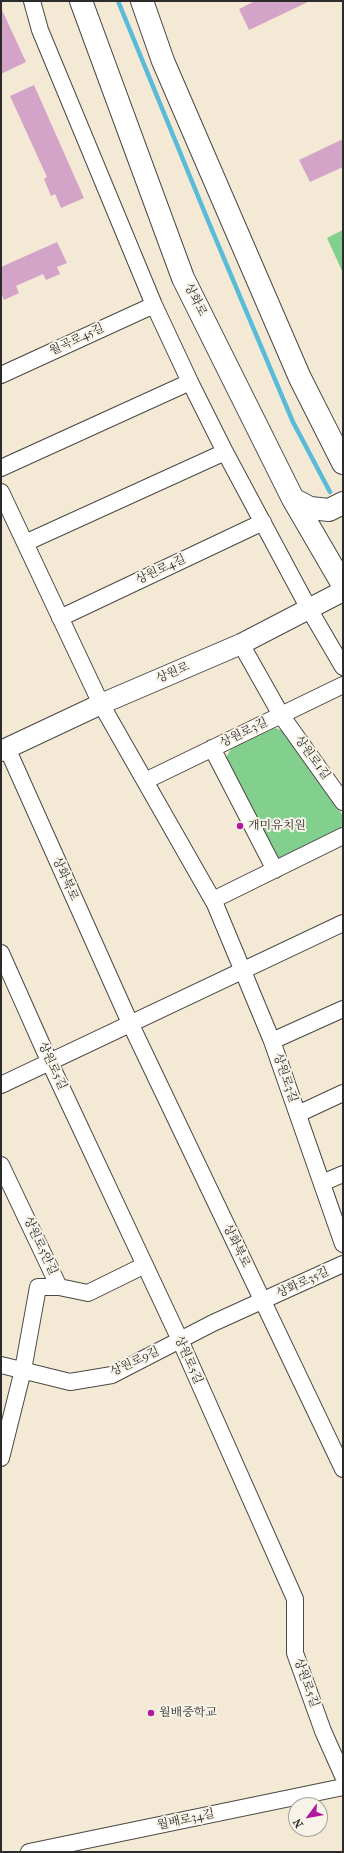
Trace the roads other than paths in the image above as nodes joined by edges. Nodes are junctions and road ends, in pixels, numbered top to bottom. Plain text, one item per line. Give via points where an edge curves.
1 (32, 1) edge
2 (81, 1) edge
3 (142, 1) edge
4 (154, 305) junction
5 (1, 375) edge
6 (190, 382) junction
7 (225, 452) junction
8 (343, 463) edge
9 (1, 468) edge
10 (1, 492) edge
11 (293, 499) junction
12 (343, 503) edge
13 (263, 522) junction
14 (25, 543) junction
15 (343, 585) edge
16 (343, 591) edge
17 (309, 608) junction
18 (60, 618) junction
19 (241, 644) junction
20 (343, 667) edge
21 (343, 685) edge
22 (101, 704) junction
23 (281, 715) junction
24 (3, 745) edge
25 (212, 748) junction
26 (145, 781) junction
27 (343, 802) edge
28 (343, 836) edge
29 (275, 870) junction
30 (213, 900) junction
31 (343, 922) edge
32 (1, 952) edge
33 (243, 971) junction
34 (343, 1009) edge
35 (130, 1023) junction
36 (272, 1041) junction
37 (50, 1063) junction
38 (1, 1085) edge
39 (343, 1093) edge
40 (298, 1114) junction
41 (343, 1174) edge
42 (3, 1176) edge
43 (322, 1183) junction
44 (343, 1244) edge
45 (343, 1264) edge
46 (145, 1265) junction
47 (59, 1287) junction
48 (263, 1302) junction
49 (180, 1340) junction
50 (1, 1365) edge
51 (23, 1370) junction
52 (1, 1458) edge
53 (343, 1469) edge
54 (343, 1776) edge
55 (343, 1787) edge
56 (29, 1852) edge

1 - 4 street via 40,30
2 - 11 main road, 상화로 via 183,278
3 - 8 main road via 163,61 293,364
4 - 5 street, 월곡로45길
4 - 6 street
6 - 7 street
6 - 9 street
7 - 13 street
7 - 14 street
10 - 14 street
11 - 12 main road via 310,508 329,510
11 - 15 main road, 상화로
13 - 17 street
13 - 18 street, 상원로4길
14 - 18 street
16 - 17 street, 상원로
17 - 19 street, 상원로
17 - 20 street
18 - 22 street
19 - 22 street, 상원로
19 - 23 street, 상원로1길
21 - 23 street, 상원로3길
22 - 24 street, 상원로
22 - 26 street, 상원로3길
23 - 25 street, 상원로3길
23 - 27 street, 상원로1길
24 - 35 street, 상화북로
25 - 26 street, 상원로3길
25 - 29 street
26 - 30 street, 상원로3길
28 - 29 street
29 - 30 street
30 - 33 street, 상원로3길
31 - 33 street
32 - 37 street, 상원로5길
33 - 35 street
33 - 36 street, 상원로3길
34 - 36 street, 상원로3길
35 - 37 street
35 - 48 street, 상화북로
36 - 40 street, 상원로3길
37 - 38 street
37 - 46 street, 상원로5길
39 - 40 street, 상원로3길
40 - 43 street, 상원로3길
41 - 43 street
42 - 47 street, 상원로5안길
43 - 44 street, 상원로3길
45 - 48 street, 상화로35길
46 - 47 street, 상원로5안길 via 88,1293
46 - 49 street, 상원로5길
47 - 51 street via 38,1287
48 - 49 street, 상원로9길
48 - 53 street, 상화북로
49 - 51 street, 상원로9길 via 112,1375 70,1382
49 - 54 street, 상원로5길 via 295,1599 295,1653 323,1731
50 - 51 street, 상원로9길
51 - 52 street
55 - 56 street, 월배로34길

